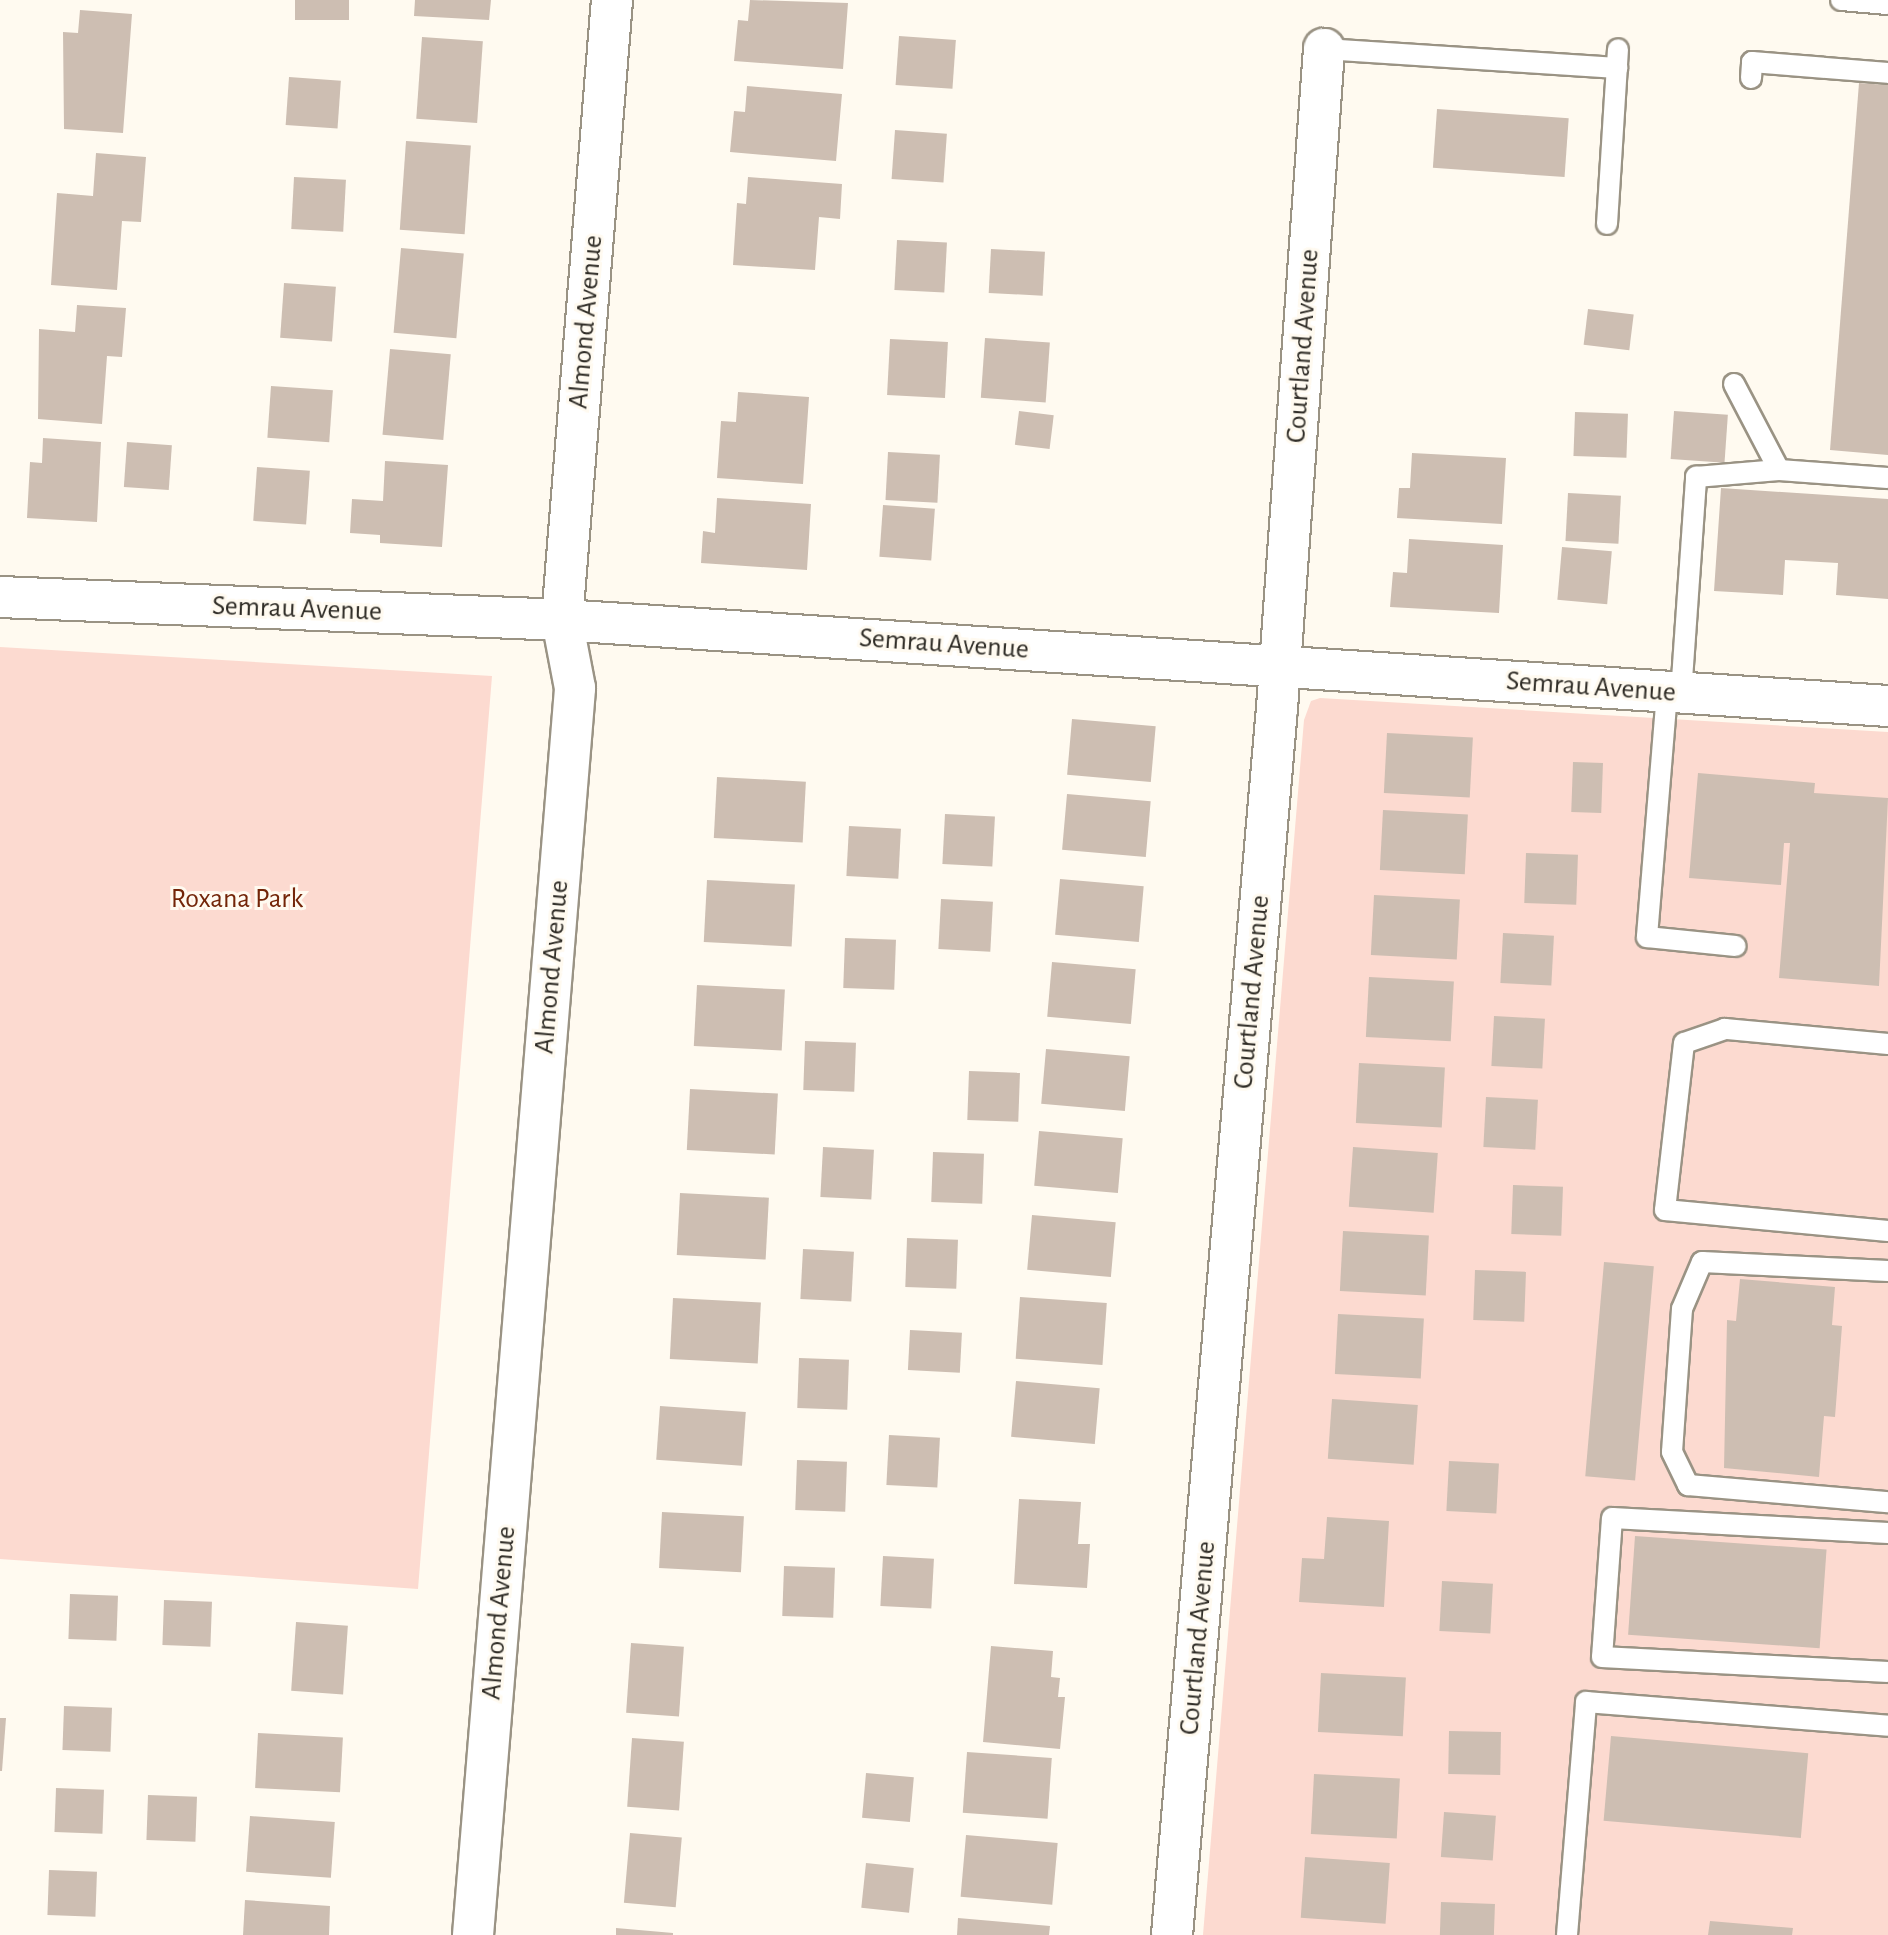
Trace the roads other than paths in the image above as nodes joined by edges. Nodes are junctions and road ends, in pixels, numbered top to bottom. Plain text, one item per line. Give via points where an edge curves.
1 (612, 0) edge
2 (1841, 0) edge
3 (1888, 4) edge
4 (1324, 49) joint
5 (1888, 73) edge
6 (1751, 78) dead end
7 (1607, 224) dead end
8 (1734, 384) dead end
9 (1779, 470) junction
10 (1888, 478) edge
11 (0, 597) edge
12 (562, 620) junction
13 (1280, 665) junction
14 (1674, 693) junction
15 (1888, 706) edge
16 (1736, 946) dead end
17 (1888, 1044) edge
18 (1888, 1231) edge
19 (1888, 1271) edge
20 (1888, 1502) edge
21 (1888, 1533) edge
22 (1888, 1672) edge
23 (1888, 1726) edge
24 (473, 1935) edge
25 (1172, 1935) edge
26 (1567, 1935) edge

1 - 12 street, Almond Avenue
2 - 3 lane
4 - 7 lane via 1618,58
4 - 13 street, Courtland Avenue
5 - 6 lane via 1752,62
8 - 9 lane
9 - 10 lane
9 - 14 lane via 1696,477
11 - 12 street, Semrau Avenue
12 - 13 street, Semrau Avenue
12 - 24 street, Almond Avenue via 575,688
13 - 14 street, Semrau Avenue
13 - 25 street, Courtland Avenue
14 - 15 street, Semrau Avenue
14 - 16 lane via 1647,937
17 - 18 lane via 1725,1029 1684,1043 1665,1210
19 - 20 lane via 1702,1262 1682,1309 1672,1452 1688,1485
21 - 22 lane via 1612,1518 1602,1657
23 - 26 lane via 1586,1702

